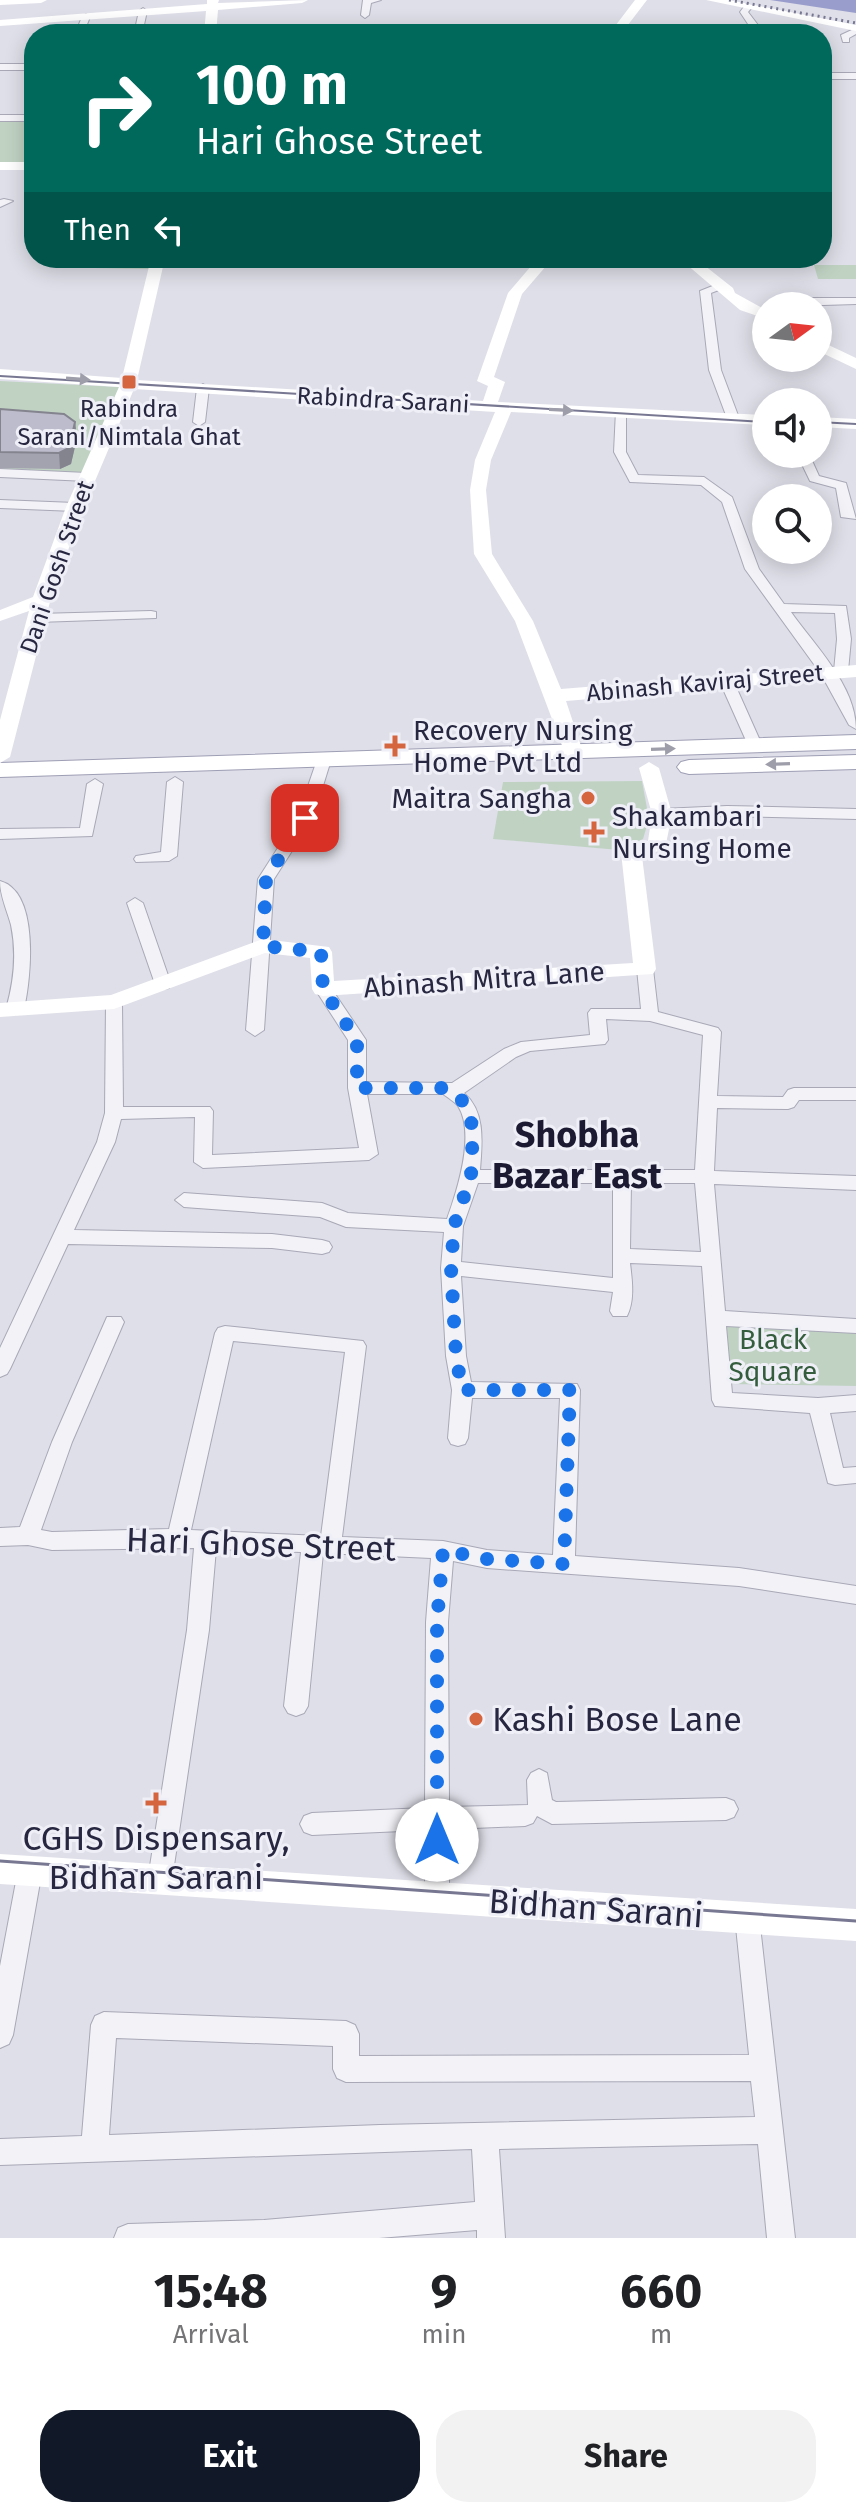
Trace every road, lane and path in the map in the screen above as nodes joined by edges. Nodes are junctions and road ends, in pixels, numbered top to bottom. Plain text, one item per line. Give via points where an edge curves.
1 (41, 0) edge
2 (302, 0) edge
3 (377, 0) edge
4 (641, 0) edge
5 (712, 0) edge
6 (0, 2) edge
7 (753, 3) edge
8 (213, 4) edge
9 (143, 11) junction
10 (365, 15) dead end
11 (856, 16) edge
12 (86, 17) junction
13 (0, 23) edge
14 (83, 24) edge
15 (140, 24) edge
16 (211, 24) edge
17 (623, 24) edge
18 (750, 24) edge
19 (856, 29) edge
20 (846, 40) dead end
21 (0, 67) edge
22 (24, 67) edge
23 (832, 76) edge
24 (856, 76) edge
25 (0, 118) edge
26 (24, 118) edge
27 (0, 166) edge
28 (24, 166) edge
29 (156, 268) edge
30 (537, 268) edge
31 (699, 268) edge
32 (724, 288) junction
33 (832, 301) edge
34 (856, 301) edge
35 (752, 309) edge
36 (832, 352) edge
37 (856, 364) edge
38 (0, 374) edge
39 (129, 382) junction
40 (203, 388) junction
41 (497, 407) junction
42 (620, 413) junction
43 (733, 418) junction
44 (752, 419) edge
45 (199, 422) dead end
46 (832, 423) edge
47 (856, 424) edge
48 (809, 468) edge
49 (0, 473) edge
50 (87, 477) junction
51 (0, 504) edge
52 (75, 507) junction
53 (856, 515) edge
54 (781, 608) junction
55 (40, 609) junction
56 (151, 615) dead end
57 (0, 616) edge
58 (842, 672) edge
59 (726, 680) junction
60 (553, 696) junction
61 (856, 725) edge
62 (856, 742) edge
63 (755, 745) junction
64 (573, 752) junction
65 (0, 757) edge
66 (856, 762) edge
67 (649, 768) junction
68 (321, 769) junction
69 (0, 770) edge
70 (175, 782) junction
71 (95, 784) junction
72 (0, 786) edge
73 (662, 814) junction
74 (856, 814) edge
75 (0, 834) edge
76 (142, 859) dead end
77 (0, 886) edge
78 (135, 903) dead end
79 (263, 946) junction
80 (645, 969) junction
81 (163, 984) junction
82 (323, 989) junction
83 (114, 1002) junction
84 (8, 1010) edge
85 (650, 1015) junction
86 (255, 1030) dead end
87 (357, 1088) junction
88 (452, 1092) junction
89 (856, 1094) edge
90 (708, 1102) junction
91 (114, 1113) junction
92 (471, 1176) junction
93 (704, 1177) junction
94 (622, 1178) junction
95 (856, 1183) edge
96 (184, 1200) dead end
97 (454, 1226) junction
98 (61, 1237) junction
99 (322, 1247) dead end
100 (620, 1255) junction
101 (712, 1260) junction
102 (451, 1268) junction
103 (623, 1286) junction
104 (620, 1311) dead end
105 (716, 1318) junction
106 (114, 1322) dead end
107 (856, 1326) edge
108 (0, 1369) edge
109 (462, 1390) junction
110 (856, 1403) edge
111 (818, 1406) junction
112 (458, 1438) dead end
113 (856, 1475) edge
114 (28, 1536) junction
115 (0, 1537) edge
116 (178, 1538) junction
117 (206, 1539) junction
118 (321, 1546) junction
119 (443, 1550) junction
120 (564, 1564) junction
121 (856, 1595) edge
122 (296, 1706) dead end
123 (539, 1780) dead end
124 (726, 1809) dead end
125 (525, 1815) dead end
126 (437, 1818) junction
127 (312, 1824) dead end
128 (15, 1870) edge
129 (160, 1879) junction
130 (437, 1897) junction
131 (747, 1917) junction
132 (856, 1925) edge
133 (1, 2019) edge
134 (762, 2068) junction
135 (771, 2130) junction
136 (485, 2136) junction
137 (94, 2150) junction
138 (0, 2152) edge
139 (490, 2226) edge
140 (128, 2238) edge
141 (781, 2238) edge

1 - 6 street
2 - 8 street
3 - 10 street via 367,1
4 - 17 street
5 - 7 street
7 - 11 street
7 - 18 street via 744,12
7 - 19 street
8 - 9 street
8 - 16 street
9 - 12 street
9 - 15 street
12 - 13 street
12 - 14 street
19 - 20 street
21 - 22 street
23 - 24 street
25 - 26 street
27 - 28 street
29 - 39 street, Dani Gosh Street
30 - 41 street via 515,293 485,381 497,382
31 - 32 street
32 - 35 street
32 - 43 street via 705,291 715,370
33 - 34 street
36 - 37 street
38 -> 39 street, Rabindra Sarani
39 - 40 street, Rabindra Sarani
39 - 50 street, Dani Gosh Street
40 - 41 street, Rabindra Sarani
40 - 45 street
41 -> 42 street, Rabindra Sarani
41 - 60 street via 478,490 483,554 524,621
42 - 43 street, Rabindra Sarani
42 - 54 street via 620,452 634,479 704,481 728,500 752,569
43 - 44 street, Rabindra Sarani
46 - 47 street
48 - 53 street via 814,478 842,486 846,514
49 - 50 street
50 - 52 street, Dani Gosh Street
51 - 52 street
52 - 55 street, Dani Gosh Street
54 - 58 street
54 - 58 street via 841,609
55 - 56 street
55 - 57 street
55 - 65 street, Dani Gosh Street
58 - 59 street, Abinash Kaviraj Street
58 - 61 street
59 - 60 street, Abinash Kaviraj Street
59 - 63 street
60 - 64 street
62 - 63 main road
64 -> 63 main road
64 - 68 main road
66 -> 67 main road
67 - 68 main road
67 - 73 street
68 - 69 main road
68 - 70 main road
68 - 79 street via 305,818 266,879
70 - 71 main road
70 - 76 street via 169,856
71 - 72 main road
71 - 75 street via 87,833
73 - 74 street
73 - 80 street via 658,845 631,852
77 - 84 street via 8,891 21,937 25,975
78 - 81 street
79 - 81 street
79 - 82 street via 321,952
79 - 86 street
80 - 82 street, Abinash Mitra Lane
80 - 85 street
81 - 83 street
82 - 87 street via 357,1040
83 - 84 street
83 - 91 street
85 - 88 street via 597,1013 599,1040 527,1046
85 - 90 street via 712,1032
87 - 88 street via 438,1087
87 - 91 street via 369,1154 203,1162 204,1111
88 - 92 street via 466,1104 473,1129
89 - 90 street via 794,1094 788,1103
90 - 93 street
91 - 98 street via 106,1142
92 - 94 street
92 - 97 street
93 - 94 street
93 - 95 street
93 - 101 street
94 - 100 street
96 - 97 street via 322,1210 346,1220
97 - 102 street
98 - 99 street via 272,1241
98 - 108 street
100 - 101 street
100 - 103 street
101 - 105 street
102 - 103 street
102 - 109 street
103 - 104 street
105 - 107 street
105 - 111 street via 722,1400
106 - 114 street
109 - 112 street
109 - 120 street via 570,1390
110 - 111 street
111 - 113 street via 835,1477
114 - 115 street, Hari Ghose Street
114 - 116 street, Hari Ghose Street via 52,1541
116 - 117 street, Hari Ghose Street
116 - 118 street via 225,1333 356,1346
117 - 118 street, Hari Ghose Street
117 - 129 street via 198,1630
118 - 119 street, Hari Ghose Street
118 - 122 street
119 - 120 street, Hari Ghose Street
119 - 126 street via 437,1622
120 - 121 street, Hari Ghose Street via 739,1577
123 - 124 street via 540,1805 552,1813
125 - 126 street
126 - 127 street
126 - 130 street
128 - 129 street, Bidhan Sarani
128 - 133 street
129 - 130 street, Bidhan Sarani
130 - 131 street, Bidhan Sarani
131 - 132 street, Bidhan Sarani
131 - 134 street
134 - 135 street
134 - 137 street via 346,2069 346,2034 104,2025
135 - 136 street
135 - 141 street
136 - 137 street
136 - 139 street
137 - 138 street
139 - 140 street

